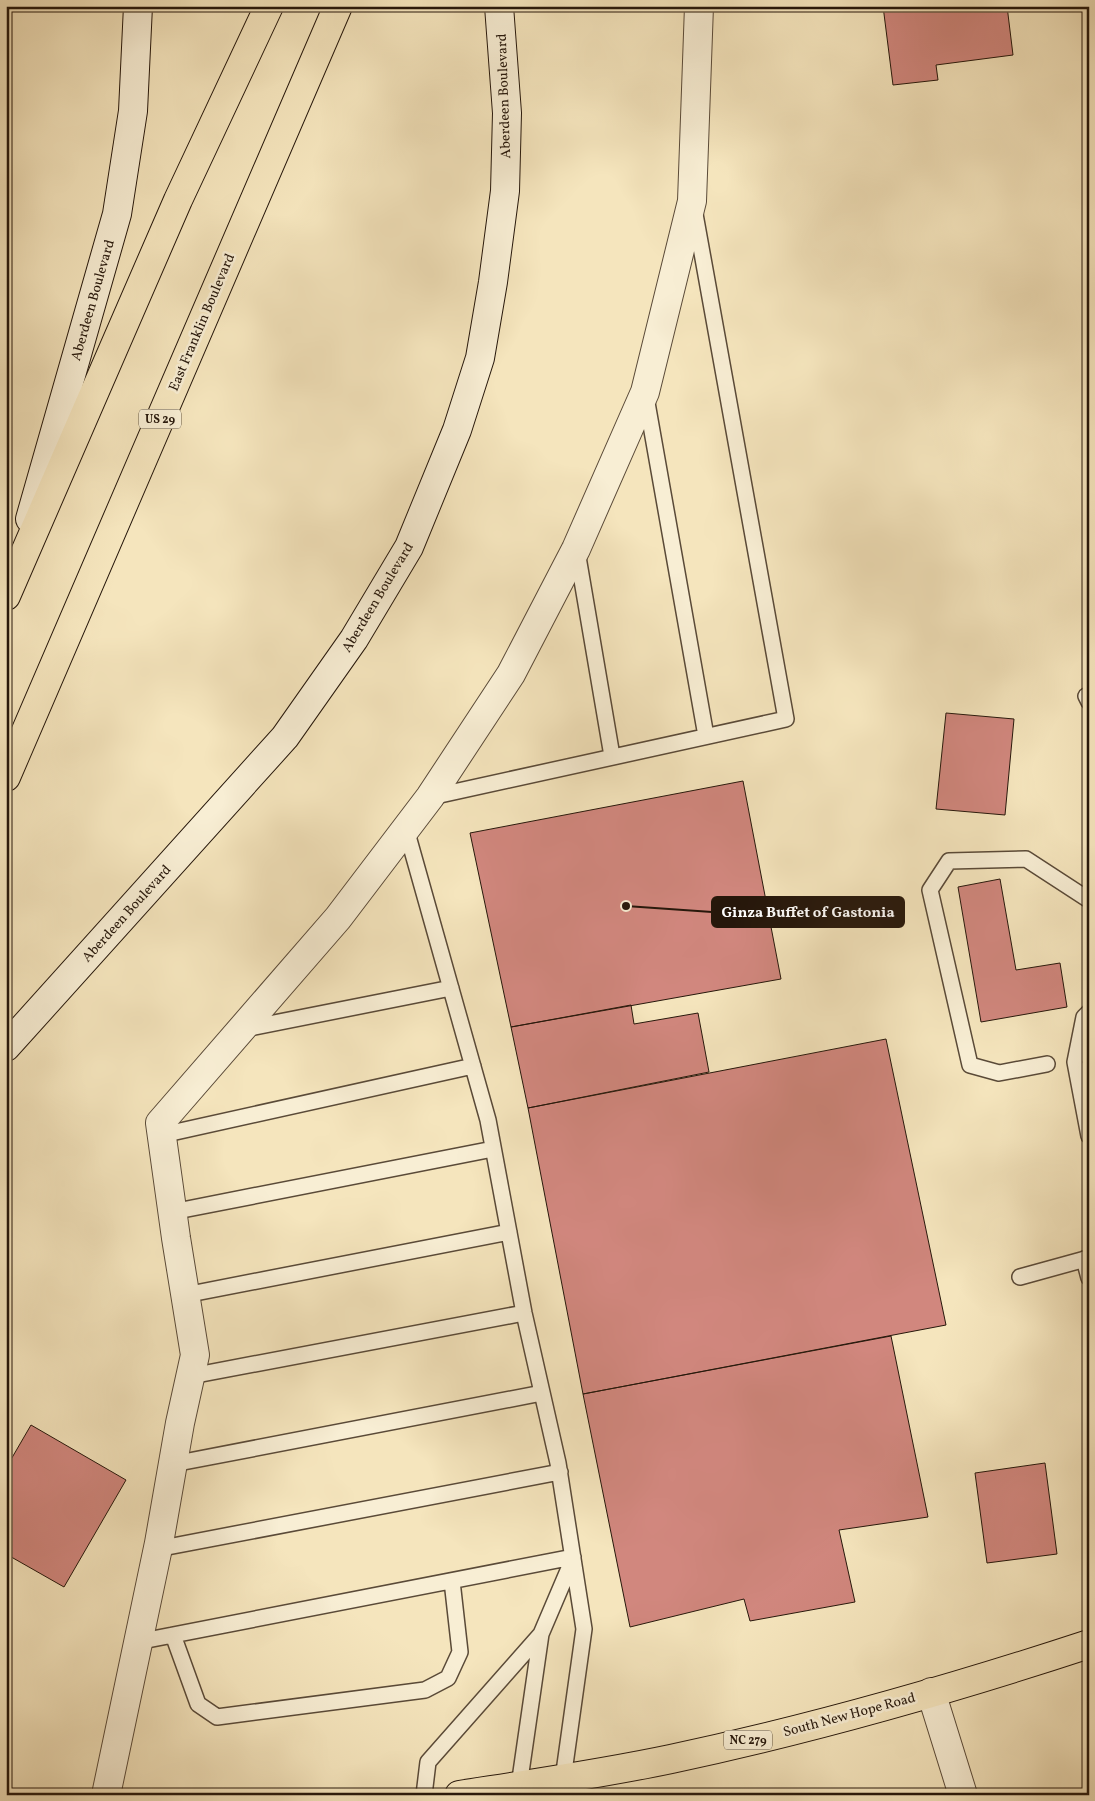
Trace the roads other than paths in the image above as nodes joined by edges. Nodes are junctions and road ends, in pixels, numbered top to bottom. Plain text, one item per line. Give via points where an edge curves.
1 (138, 6) edge
2 (268, 6) edge
3 (338, 6) edge
4 (499, 6) edge
5 (700, 6) edge
6 (692, 201) junction
7 (645, 392) junction
8 (576, 549) junction
9 (8, 592) edge
10 (706, 736) junction
11 (612, 756) junction
12 (6, 777) edge
13 (430, 797) junction
14 (406, 829) junction
15 (1089, 900) edge
16 (451, 988) junction
17 (1089, 1012) edge
18 (241, 1030) junction
19 (6, 1047) edge
20 (1047, 1064) dead end
21 (473, 1066) junction
22 (162, 1135) junction
23 (1089, 1136) edge
24 (493, 1149) junction
25 (172, 1212) junction
26 (509, 1232) junction
27 (1086, 1259) edge
28 (1020, 1277) dead end
29 (1089, 1278) edge
30 (186, 1295) junction
31 (524, 1313) junction
32 (191, 1376) junction
33 (542, 1393) junction
34 (173, 1464) junction
35 (560, 1472) junction
36 (157, 1549) junction
37 (573, 1557) junction
38 (452, 1581) junction
39 (541, 1634) junction
40 (173, 1635) junction
41 (137, 1642) junction
42 (1089, 1644) edge
43 (931, 1692) junction
44 (519, 1786) junction
45 (565, 1787) edge
46 (106, 1795) edge
47 (424, 1795) edge
48 (459, 1795) edge
49 (963, 1795) edge

1 - 9 street, Aberdeen Boulevard via 133,111 117,214
2 - 9 main road via 178,200
3 - 12 main road, East Franklin Boulevard / US 29
4 - 19 street, Aberdeen Boulevard via 507,113 505,191 493,282 480,358 457,430 409,547 354,639 285,737
5 - 6 street
6 - 7 street
6 - 10 lane via 786,719
7 - 8 street
7 - 10 lane
8 - 11 lane
8 - 13 street via 511,674
10 - 11 lane
11 - 13 lane
13 - 14 street
14 - 16 lane
14 - 18 street via 338,918
15 - 20 lane via 1026,859 948,861 930,890 970,1065 999,1073
16 - 18 lane
16 - 21 lane
17 - 23 lane via 1084,1017 1075,1062
18 - 22 street via 160,1123
21 - 22 lane
21 - 24 lane
22 - 25 street
24 - 25 lane
24 - 26 lane
25 - 30 street
26 - 30 lane
26 - 31 lane
27 - 28 lane
27 - 29 lane
30 - 32 street via 195,1355
31 - 32 lane
31 - 33 lane
32 - 34 street
33 - 34 lane
33 - 35 lane
34 - 36 street
35 - 36 lane
35 - 37 lane
36 - 41 street
37 - 38 lane
37 - 39 lane
37 - 45 lane via 584,1629
38 - 40 lane
38 - 40 lane via 460,1652 448,1678 425,1690 217,1718 198,1704
39 - 44 lane
39 - 47 lane via 428,1762
40 - 41 lane
41 - 46 street
42 - 43 main road, South New Hope Road / NC 279
43 - 45 main road, South New Hope Road / NC 279
43 - 49 street
44 - 45 main road, South New Hope Road / NC 279
44 - 48 main road, South New Hope Road / NC 279

